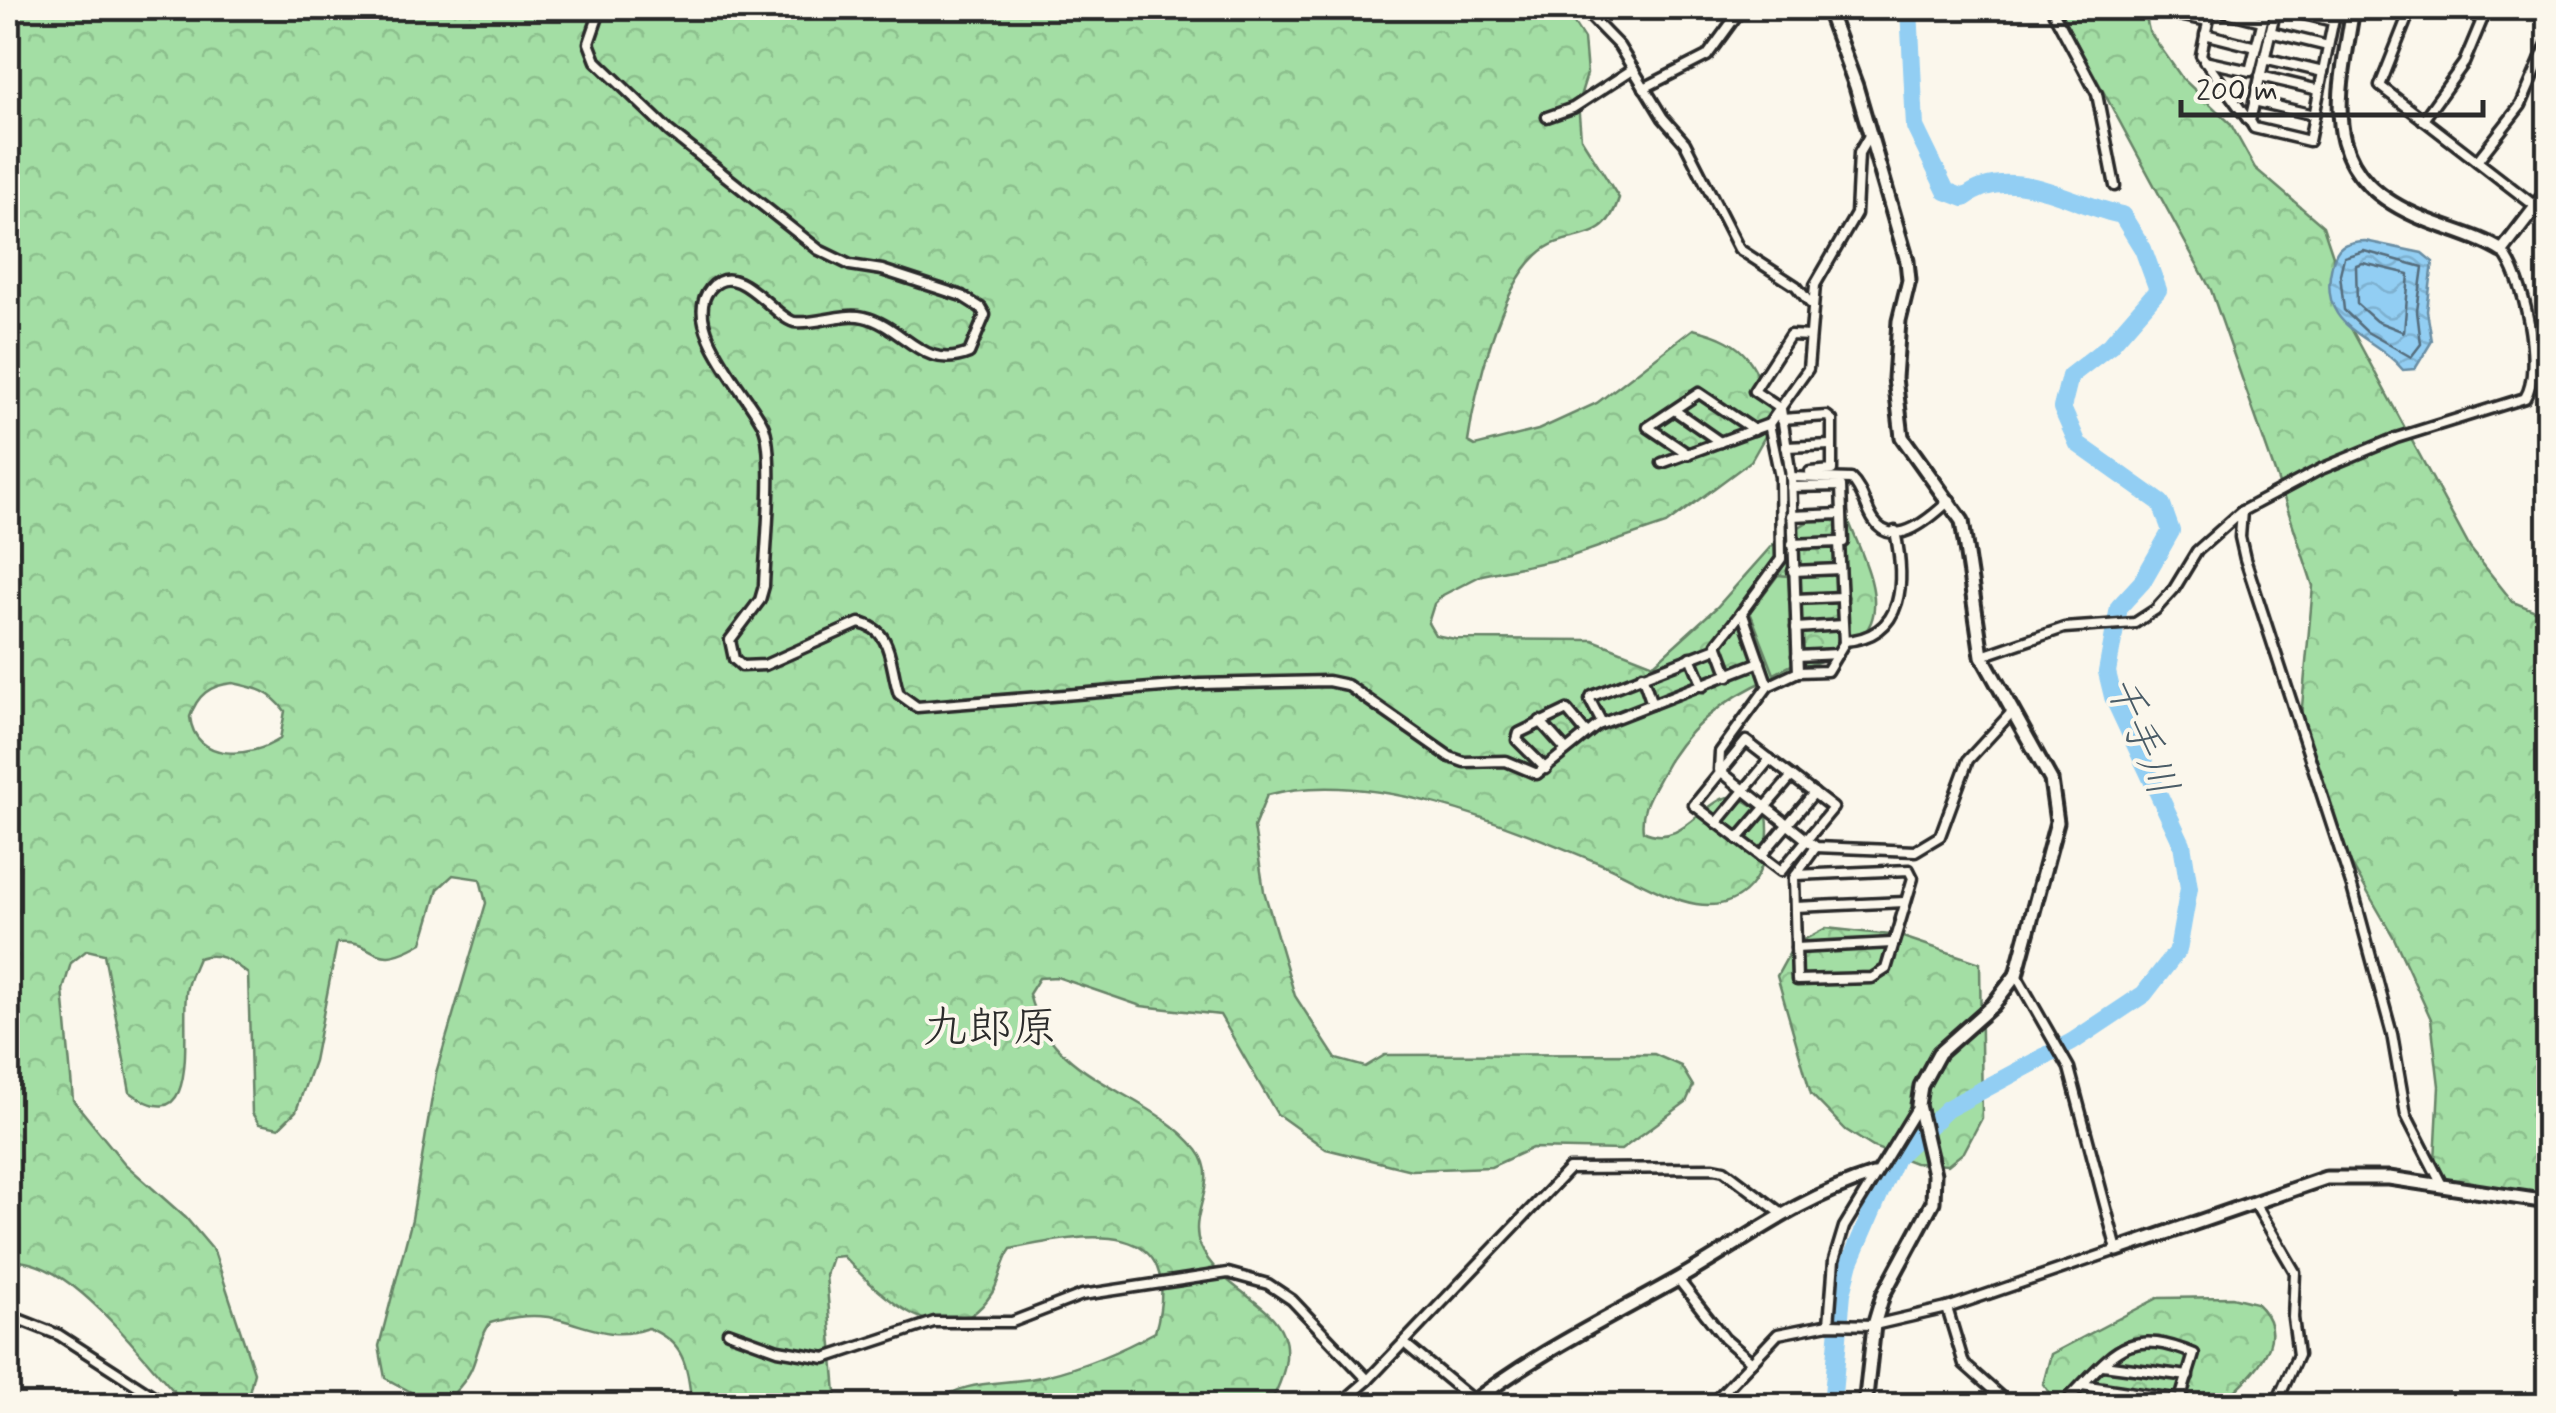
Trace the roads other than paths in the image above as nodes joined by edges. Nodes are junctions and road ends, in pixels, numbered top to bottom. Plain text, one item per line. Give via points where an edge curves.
1 (601, 8) edge
2 (1582, 8) edge
3 (1742, 8) edge
4 (1826, 8) edge
5 (2051, 8) edge
6 (2164, 8) edge
7 (2211, 8) edge
8 (2266, 8) edge
9 (2277, 8) edge
10 (2336, 8) edge
11 (2354, 8) edge
12 (2412, 8) edge
13 (2487, 8) edge
14 (2262, 20) junction
15 (2208, 21) junction
16 (2333, 21) junction
17 (2270, 32) junction
18 (2204, 34) junction
19 (2548, 42) edge
20 (2328, 46) junction
21 (2256, 47) junction
22 (2264, 58) junction
23 (2204, 61) junction
24 (1633, 69) junction
25 (2323, 72) junction
26 (2260, 76) junction
27 (1644, 88) junction
28 (2319, 90) junction
29 (2254, 101) junction
30 (2314, 115) junction
31 (1547, 117) dead end
32 (2424, 120) junction
33 (2250, 121) junction
34 (1870, 134) junction
35 (2478, 161) junction
36 (2115, 186) dead end
37 (2548, 191) edge
38 (2536, 206) junction
39 (2548, 216) edge
40 (2502, 250) junction
41 (1810, 305) junction
42 (1810, 336) junction
43 (1677, 412) junction
44 (1781, 414) junction
45 (1770, 424) junction
46 (1754, 430) junction
47 (1720, 442) junction
48 (1831, 446) junction
49 (1786, 447) junction
50 (1688, 454) junction
51 (1662, 463) dead end
52 (1780, 477) junction
53 (1790, 479) junction
54 (1950, 500) junction
55 (2242, 511) junction
56 (1842, 514) junction
57 (1791, 516) junction
58 (1894, 531) junction
59 (1838, 542) junction
60 (1792, 544) junction
61 (1840, 569) junction
62 (1793, 572) junction
63 (1842, 597) junction
64 (1795, 599) junction
65 (1742, 612) junction
66 (1843, 626) junction
67 (1796, 628) junction
68 (1844, 641) junction
69 (1717, 648) junction
70 (1839, 654) junction
71 (1798, 656) junction
72 (1982, 656) junction
73 (1691, 658) junction
74 (1760, 662) junction
75 (1798, 672) junction
76 (1642, 675) junction
77 (1729, 676) junction
78 (1702, 686) junction
79 (1768, 686) junction
80 (1652, 704) junction
81 (2012, 712) junction
82 (1540, 721) junction
83 (1602, 723) junction
84 (1586, 733) junction
85 (1566, 750) junction
86 (1770, 759) junction
87 (1546, 769) junction
88 (1719, 770) junction
89 (1792, 776) junction
90 (1744, 791) junction
91 (1814, 793) junction
92 (1765, 808) junction
93 (1717, 823) junction
94 (1786, 825) junction
95 (1738, 839) junction
96 (1812, 845) junction
97 (1761, 856) junction
98 (1796, 874) junction
99 (1905, 902) junction
100 (1795, 907) junction
101 (1892, 943) junction
102 (1796, 948) junction
103 (2016, 975) junction
104 (1918, 1105) junction
105 (1873, 1175) junction
106 (2443, 1187) junction
107 (2254, 1202) junction
108 (2548, 1202) edge
109 (1781, 1213) junction
110 (2117, 1250) junction
111 (1678, 1278) junction
112 (1947, 1308) junction
113 (8, 1315) edge
114 (1831, 1323) junction
115 (1870, 1324) junction
116 (728, 1332) dead end
117 (1404, 1343) junction
118 (1752, 1362) junction
119 (2102, 1364) junction
120 (2188, 1376) junction
121 (1368, 1380) junction
122 (2082, 1385) junction
123 (1471, 1403) edge
124 (2178, 1403) edge
125 (169, 1406) edge
126 (1338, 1406) edge
127 (1710, 1406) edge
128 (1866, 1406) edge
129 (2011, 1406) edge
130 (2068, 1406) edge
131 (2275, 1406) edge

1 - 87 street via 589,34 596,61 669,131 830,258 962,296 985,316 976,346 942,358 919,352 866,318 794,322 742,284 710,288 705,300 712,348 758,416 769,445 764,586 730,640 742,666 765,664 859,623 880,630 899,694 917,707 1200,684 1328,681 1347,685 1450,758 1506,761 1529,773
2 - 24 street
3 - 27 street via 1707,56
4 - 34 main road
5 - 36 street via 2097,94
6 - 15 street
7 - 14 street
7 - 15 street
8 - 14 street
9 - 16 street
9 - 17 street
10 - 16 street
11 - 40 main road via 2339,100 2346,158 2394,204
12 - 32 street via 2380,86
13 - 32 street via 2464,63
14 - 21 street
15 - 18 street
16 - 20 street
17 - 20 street
17 - 22 street
18 - 21 street
18 - 23 street
19 - 35 street via 2522,105
20 - 25 street
21 - 23 street via 2250,72
22 - 25 street
22 - 26 street
23 - 33 street
24 - 27 street
24 - 31 street
25 - 28 street
26 - 28 street
26 - 29 street
27 - 41 street via 1685,142 1739,248 1796,286
28 - 30 street
29 - 30 street
29 - 33 street
30 - 33 street via 2309,141 2254,128
32 - 35 street
34 - 41 street via 1859,153 1856,214 1825,264
34 - 54 main road via 1909,280 1896,378 1902,438
35 - 38 street
37 - 38 main road
38 - 39 street
38 - 40 main road
40 - 55 street via 2522,286 2533,377 2525,398 2396,438
41 - 42 street
42 - 44 street via 1808,369
42 - 44 street via 1790,335 1754,391
43 - 46 street via 1700,393
43 - 47 street
43 - 50 street via 1648,428
44 - 45 street
44 - 48 street via 1827,416
44 - 49 street
45 - 46 street
45 - 52 street
46 - 47 street
47 - 50 street
48 - 49 street
48 - 53 street via 1832,470
49 - 53 street
50 - 51 street
52 - 53 street
52 - 65 street via 1781,558
53 - 56 street via 1841,486
53 - 57 street
53 - 58 street via 1851,479 1875,523
54 - 58 street via 1923,525
54 - 72 main road via 1962,521
55 - 72 street via 2197,551 2155,610 2125,624 2064,628
55 - 106 street via 2245,559 2352,887 2392,1034 2406,1115
56 - 57 street
56 - 59 street
57 - 60 street
58 - 68 street via 1902,564 1892,617 1870,638
59 - 60 street
59 - 61 street
60 - 62 street
61 - 62 street
61 - 63 street
62 - 64 street
63 - 64 street
63 - 66 street
64 - 67 street
65 - 69 street
65 - 74 street
66 - 67 street
66 - 68 street
67 - 71 street
68 - 70 street
69 - 73 street
69 - 77 street
70 - 71 street
70 - 75 street via 1822,674
71 - 75 street
72 - 81 main road
73 - 76 street
73 - 78 street
74 - 77 street
74 - 79 street
75 - 79 street
76 - 80 street
76 - 83 street via 1592,696
77 - 78 street
78 - 80 street
79 - 88 street via 1720,752
80 - 83 street
81 - 96 street via 1968,760 1946,824 1930,846 1896,853
81 - 103 main road via 2051,780 2058,822
82 - 84 street via 1567,710
82 - 85 street
82 - 87 street via 1517,740
83 - 84 street
84 - 85 street
85 - 87 street
86 - 88 street via 1746,741
86 - 89 street
86 - 90 street
88 - 90 street
88 - 93 street via 1694,805
89 - 91 street
89 - 92 street
90 - 92 street
90 - 93 street
91 - 94 street
91 - 96 street via 1833,808
92 - 94 street
92 - 95 street
93 - 95 street
94 - 96 street
94 - 97 street
95 - 97 street
96 - 97 street via 1782,872
96 - 98 street
98 - 99 street via 1909,870
98 - 100 street
99 - 100 street
99 - 101 street
100 - 102 street
101 - 102 street
101 - 102 street via 1886,970 1872,978 1798,980
103 - 104 main road via 1929,1068
103 - 110 street via 2066,1060
104 - 105 street
104 - 115 main road via 1932,1160 1933,1202
105 - 109 main road
105 - 114 street via 1837,1244
106 - 107 main road via 2326,1178
106 - 108 main road
107 - 110 main road
107 - 131 street via 2295,1272 2298,1355
109 - 111 main road
109 - 117 street via 1724,1170 1569,1169
110 - 112 street
111 - 118 street
111 - 123 main road
112 - 115 street
112 - 129 street via 1964,1364
113 - 125 street via 59,1335
114 - 115 street
114 - 118 street via 1778,1334
115 - 128 main road
116 - 121 street via 824,1358 934,1322 1012,1322 1082,1295 1228,1273 1268,1284 1292,1300
117 - 121 street
117 - 123 street
118 - 127 street
119 - 120 street
119 - 120 street via 2131,1342 2194,1354
119 - 122 street
120 - 124 street
121 - 126 street
122 - 124 street
122 - 130 street

